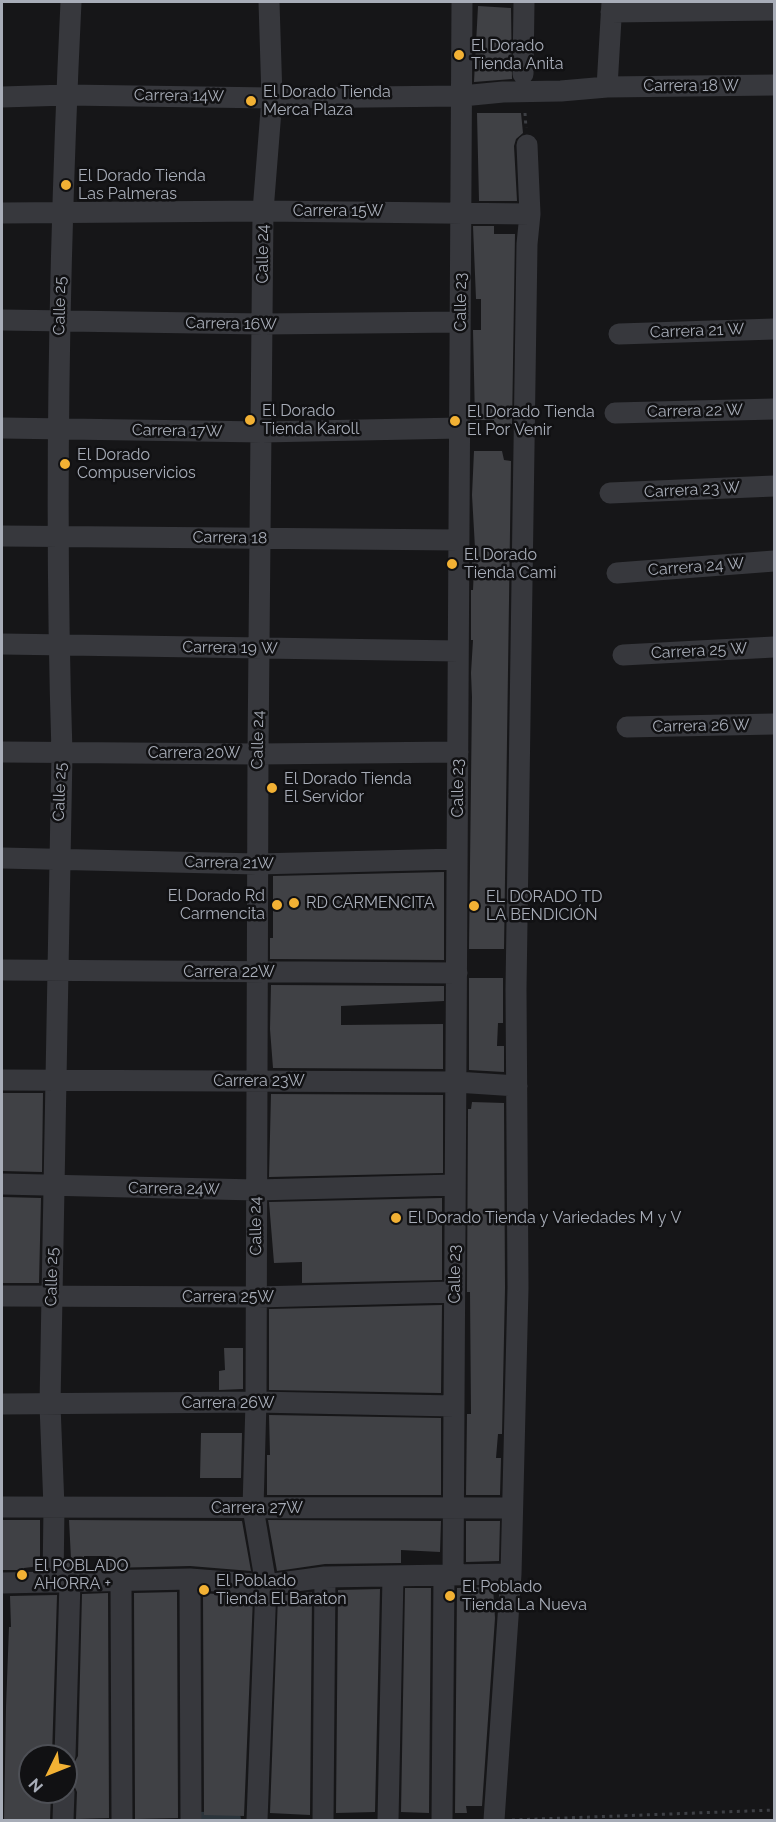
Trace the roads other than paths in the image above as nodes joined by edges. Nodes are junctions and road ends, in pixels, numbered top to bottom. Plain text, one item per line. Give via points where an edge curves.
1 (71, 2) edge
2 (269, 2) edge
3 (462, 2) edge
4 (524, 2) edge
5 (611, 7) edge
6 (774, 10) edge
7 (523, 74) dead end
8 (774, 85) edge
9 (607, 87) junction
10 (67, 94) junction
11 (462, 96) junction
12 (2, 98) edge
13 (272, 98) junction
14 (527, 145) dead end
15 (263, 211) junction
16 (461, 212) junction
17 (2, 213) edge
18 (62, 214) junction
19 (530, 214) junction
20 (2, 320) edge
21 (60, 321) junction
22 (460, 322) junction
23 (263, 324) junction
24 (774, 328) edge
25 (619, 334) dead end
26 (774, 409) edge
27 (615, 413) dead end
28 (2, 428) edge
29 (460, 428) junction
30 (60, 430) junction
31 (262, 432) junction
32 (774, 486) edge
33 (610, 493) dead end
34 (2, 536) edge
35 (59, 536) junction
36 (260, 538) junction
37 (459, 540) junction
38 (774, 561) edge
39 (617, 573) dead end
40 (2, 644) edge
41 (58, 645) junction
42 (774, 647) edge
43 (260, 649) junction
44 (458, 651) junction
45 (623, 655) dead end
46 (774, 724) edge
47 (627, 727) dead end
48 (2, 752) edge
49 (458, 752) junction
50 (62, 753) junction
51 (258, 754) junction
52 (2, 858) edge
53 (58, 859) junction
54 (457, 859) junction
55 (257, 864) junction
56 (2, 970) edge
57 (58, 970) junction
58 (258, 972) junction
59 (457, 973) junction
60 (2, 1080) edge
61 (258, 1081) junction
62 (57, 1082) junction
63 (456, 1082) junction
64 (517, 1086) junction
65 (2, 1184) edge
66 (455, 1185) junction
67 (54, 1186) junction
68 (256, 1190) junction
69 (454, 1292) junction
70 (2, 1296) edge
71 (52, 1297) junction
72 (257, 1297) junction
73 (256, 1402) junction
74 (2, 1404) edge
75 (50, 1405) junction
76 (454, 1406) junction
77 (2, 1507) edge
78 (54, 1507) junction
79 (253, 1508) junction
80 (453, 1508) junction
81 (512, 1508) junction
82 (511, 1574) junction
83 (448, 1575) junction
84 (393, 1576) junction
85 (325, 1577) junction
86 (190, 1579) junction
87 (122, 1580) junction
88 (62, 1582) junction
89 (2, 1583) edge
90 (266, 1585) junction
91 (65, 1744) edge
92 (64, 1804) edge
93 (63, 1821) edge
94 (122, 1821) edge
95 (191, 1821) edge
96 (256, 1821) edge
97 (323, 1821) edge
98 (388, 1821) edge
99 (442, 1821) edge
100 (494, 1821) edge

1 - 10 street, Calle 25
2 - 13 street, Calle 24
3 - 11 street, Calle 23
4 - 7 street
5 - 6 street
5 - 9 street
8 - 9 street, Carrera 18 W
9 - 11 street, Carrera 14W
10 - 12 street, Carrera 14W
10 - 13 street, Carrera 14W
10 - 18 street, Calle 25
11 - 13 street, Carrera 14W
11 - 16 street, Calle 23
13 - 15 street, Calle 24
14 - 19 street
15 - 16 street, Carrera 15W
15 - 18 street, Carrera 15W
15 - 23 street, Calle 24
16 - 19 street, Carrera 15W
16 - 22 street, Calle 23
17 - 18 street, Carrera 15W
18 - 21 street, Calle 25
19 - 64 street
20 - 21 street, Carrera 16W
21 - 23 street, Carrera 16W
21 - 30 street, Calle 25
22 - 23 street, Carrera 16W
22 - 29 street, Calle 23
23 - 31 street, Calle 24
24 - 25 street, Carrera 21 W
26 - 27 street, Carrera 22 W
28 - 30 street, Carrera 17W
29 - 31 street, Carrera 17W
29 - 37 street, Calle 23
30 - 31 street, Carrera 17W
30 - 35 street, Calle 25
31 - 36 street, Calle 24
32 - 33 street, Carrera 23 W
34 - 35 street, Carrera 18
35 - 36 street, Carrera 18
35 - 41 street, Calle 25
36 - 37 street, Carrera 18
36 - 43 street, Calle 24
37 - 44 street, Calle 23
38 - 39 street, Carrera 24 W
40 - 41 street, Carrera 19 W
41 - 43 street, Carrera 19 W
41 - 50 street, Calle 25
42 - 45 street, Carrera 25 W
43 - 44 street, Carrera 19 W
43 - 51 street, Calle 24
44 - 49 street, Calle 23
46 - 47 street, Carrera 26 W
48 - 50 street, Carrera 20W
49 - 51 street, Carrera 20W
49 - 54 street, Calle 23
50 - 51 street, Carrera 20W
50 - 53 street, Calle 25
51 - 55 street, Calle 24
52 - 53 street, Carrera 21W
53 - 55 street, Carrera 21W
53 - 57 street, Calle 25
54 - 55 street, Carrera 21W
54 - 59 street, Calle 23
55 - 58 street, Calle 24
56 - 57 street, Carrera 22W
57 - 58 street, Carrera 22W
57 - 62 street, Calle 25
58 - 59 street, Carrera 22W
58 - 61 street, Calle 24
59 - 63 street, Calle 23
60 - 62 street, Carrera 23W
61 - 62 street, Carrera 23W
61 - 63 street, Carrera 23W
61 - 68 street, Calle 24
62 - 67 street, Calle 25
63 - 64 street, Carrera 23W
63 - 66 street, Calle 23
64 - 81 street via 518,1288
65 - 67 street, Carrera 24W
66 - 68 street, Carrera 24W
66 - 69 street, Calle 23
67 - 68 street, Carrera 24W
67 - 71 street, Calle 25
68 - 72 street, Calle 24
69 - 72 street, Carrera 25W
69 - 76 street, Calle 23
70 - 71 street, Carrera 25W
71 - 72 street, Carrera 25W
71 - 75 street, Calle 25
72 - 73 street, Calle 24
73 - 75 street, Carrera 26W
73 - 76 street, Carrera 26W
73 - 79 street, Calle 24
74 - 75 street, Carrera 26W
75 - 78 street, Calle 25
76 - 80 street, Calle 23
77 - 78 street, Carrera 27W
78 - 79 street, Carrera 27W
78 - 88 street, Calle 25
79 - 80 street, Carrera 27W
79 - 90 street, Calle 24
80 - 81 street, Carrera 27W
80 - 83 street, Calle 23
81 - 82 street
82 - 83 street
82 - 100 street
83 - 84 street
83 - 99 street, Calle 23
84 - 85 street
84 - 98 street
85 - 90 street
85 - 97 street
86 - 87 street
86 - 90 street
86 - 95 street
87 - 88 street
87 - 94 street
88 - 89 street
88 - 91 street, Calle 25
90 - 96 street, Calle 24
92 - 93 street

